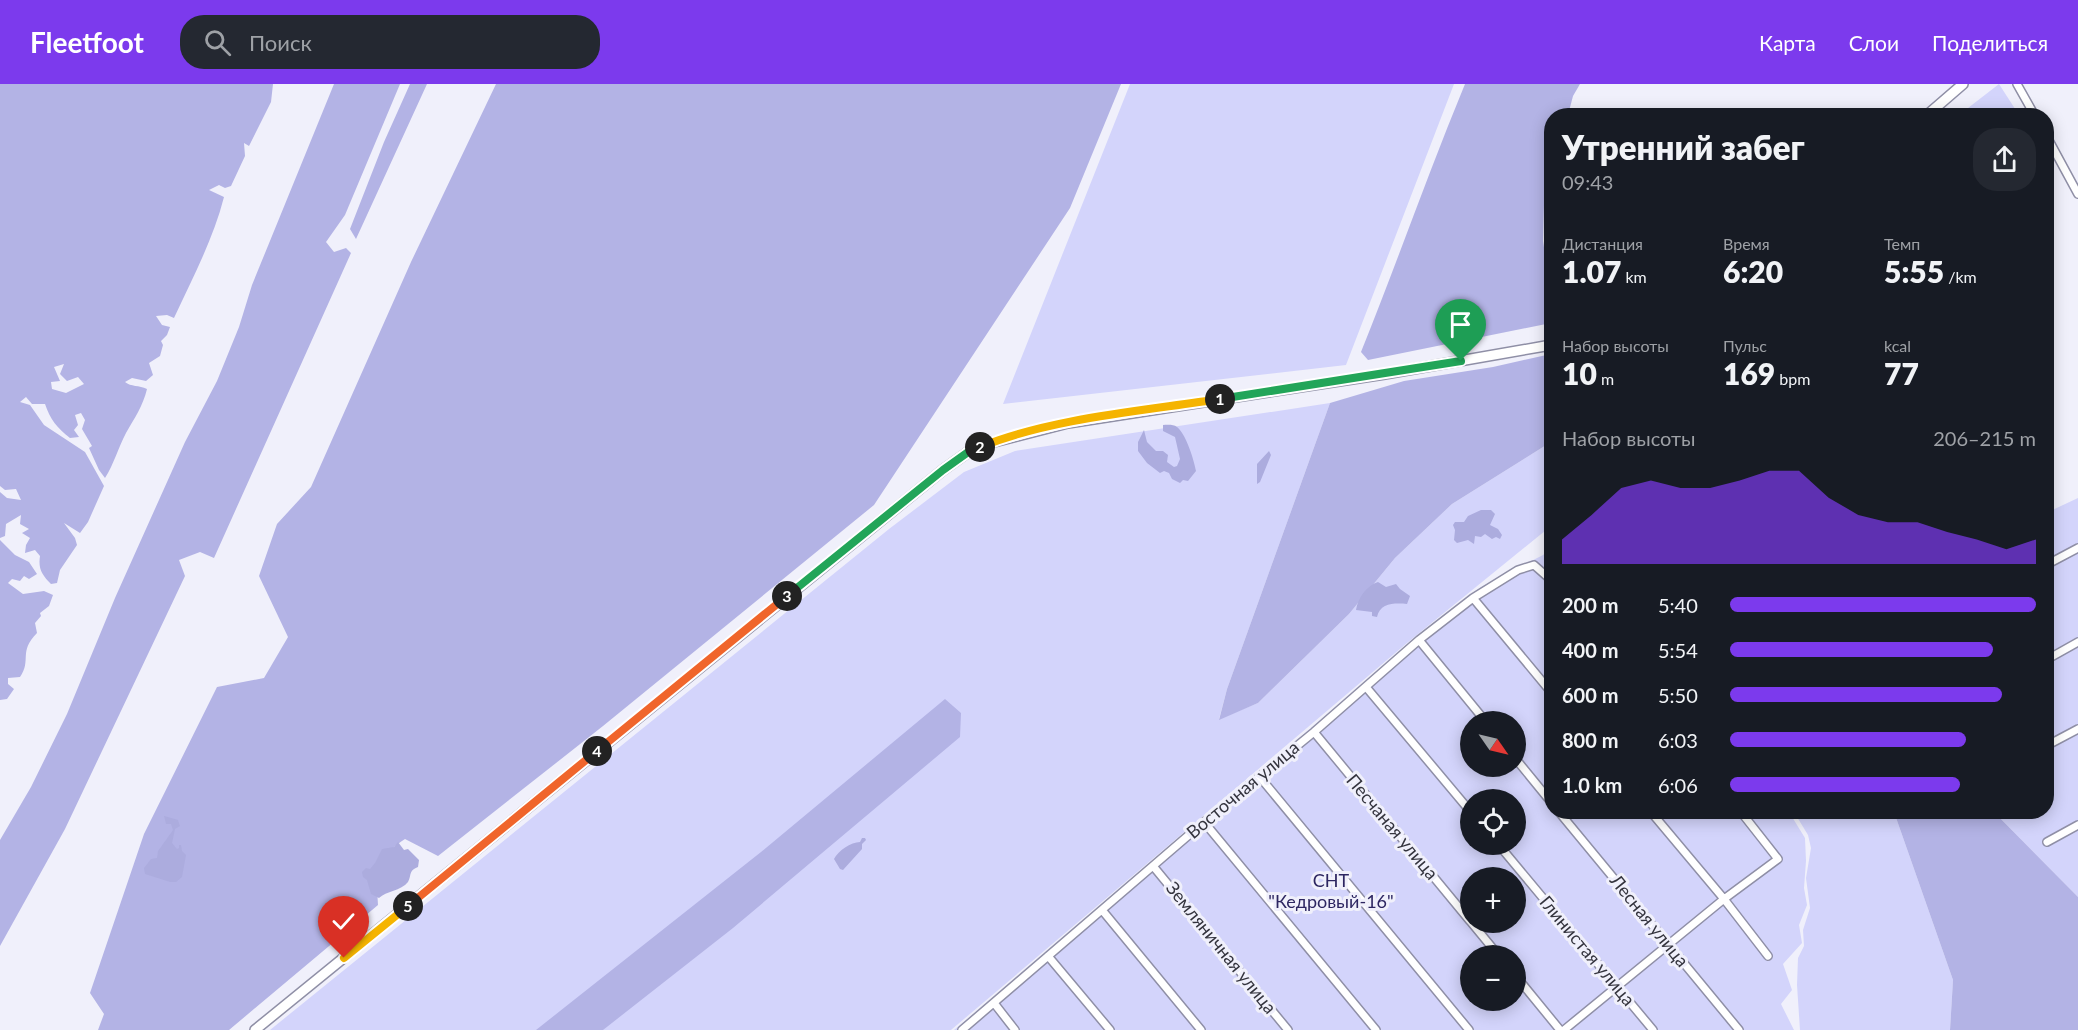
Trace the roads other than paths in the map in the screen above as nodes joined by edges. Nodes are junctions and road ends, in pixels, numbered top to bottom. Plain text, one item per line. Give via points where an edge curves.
1 (1963, 84) edge
2 (2017, 84) edge
3 (1935, 108) edge
4 (2030, 108) edge
5 (2054, 150) edge
6 (2078, 194) edge
7 (1544, 346) edge
8 (2078, 548) edge
9 (2054, 561) edge
10 (1544, 574) edge
11 (1473, 598) junction
12 (1419, 640) junction
13 (2078, 642) edge
14 (2054, 656) edge
15 (1544, 684) edge
16 (1366, 687) junction
17 (1476, 711) edge
18 (2078, 729) edge
19 (1314, 732) junction
20 (2054, 742) edge
21 (1526, 771) edge
22 (1259, 776) junction
23 (1544, 793) edge
24 (1460, 799) edge
25 (1565, 819) edge
26 (1657, 819) edge
27 (1747, 819) edge
28 (1204, 822) junction
29 (2078, 825) edge
30 (2047, 842) dead end
31 (1507, 855) edge
32 (1153, 866) junction
33 (1724, 899) junction
34 (1460, 909) edge
35 (1102, 910) junction
36 (1480, 933) edge
37 (1489, 945) edge
38 (1668, 945) junction
39 (1048, 956) junction
40 (1768, 956) dead end
41 (1617, 987) junction
42 (1526, 988) edge
43 (994, 1004) junction
44 (255, 1030) edge
45 (962, 1030) edge
46 (1015, 1030) edge
47 (1110, 1030) edge
48 (1201, 1030) edge
49 (1288, 1030) edge
50 (1376, 1030) edge
51 (1469, 1030) edge
52 (1562, 1030) edge
53 (1653, 1030) edge
54 (1739, 1030) edge

1 - 3 street
2 - 4 street
5 - 6 street
7 - 44 street via 1068,423 1010,436 971,450
8 - 9 street
10 - 11 street, Восточная улица via 1534,565 1518,570
11 - 12 street, Восточная улица
11 - 15 street
12 - 16 street, Восточная улица
12 - 17 street
13 - 14 street
16 - 19 street, Восточная улица
16 - 24 street
18 - 20 street
19 - 22 street, Восточная улица
19 - 34 street, Песчаная улица
21 - 23 street
22 - 28 street, Восточная улица
22 - 51 street
25 - 38 street, Лесная улица
26 - 33 street
27 - 33 street via 1778,859
28 - 32 street, Восточная улица
28 - 50 street
29 - 30 street
31 - 41 street, Глинистая улица
32 - 35 street, Восточная улица
32 - 49 street, Земляничная улица
33 - 38 street
33 - 40 street
35 - 39 street, Восточная улица
35 - 48 street
36 - 37 street, Песчаная улица
38 - 41 street
38 - 54 street, Лесная улица
39 - 43 street, Восточная улица
39 - 47 street
41 - 52 street
41 - 53 street, Глинистая улица
42 - 52 street
43 - 45 street, Восточная улица
43 - 46 street

